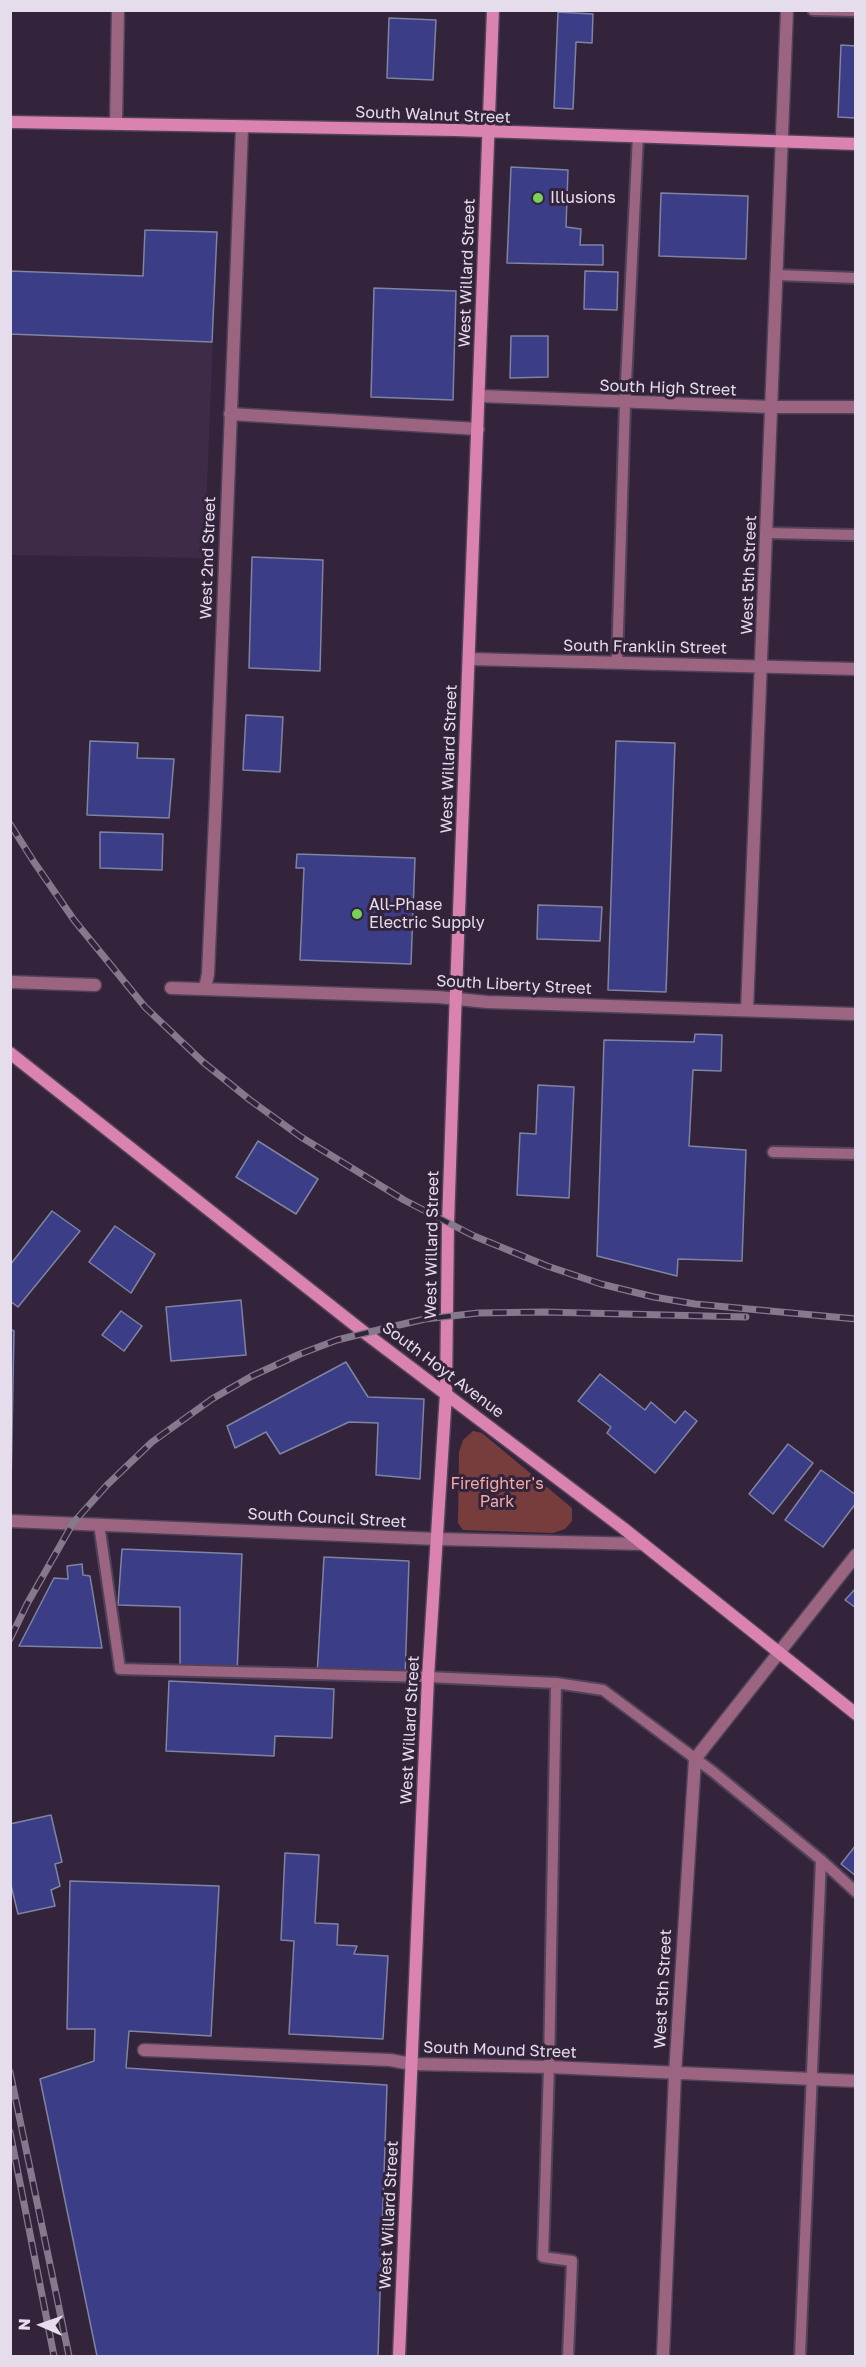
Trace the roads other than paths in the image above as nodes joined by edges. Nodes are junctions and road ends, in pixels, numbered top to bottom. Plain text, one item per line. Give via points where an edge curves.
1 (118, 10) edge
2 (493, 10) edge
3 (787, 10) edge
4 (813, 10) edge
5 (855, 11) edge
6 (10, 122) edge
7 (116, 124) junction
8 (242, 128) junction
9 (489, 133) junction
10 (638, 136) junction
11 (782, 141) junction
12 (855, 144) edge
13 (778, 276) junction
14 (855, 278) edge
15 (480, 396) junction
16 (625, 403) junction
17 (772, 407) junction
18 (855, 407) edge
19 (230, 414) junction
20 (478, 429) junction
21 (768, 532) junction
22 (855, 535) edge
23 (470, 659) junction
24 (617, 663) junction
25 (762, 666) junction
26 (855, 669) edge
27 (10, 982) edge
28 (95, 985) dead end
29 (171, 988) dead end
30 (205, 988) junction
31 (456, 999) junction
32 (747, 1010) junction
33 (855, 1014) edge
34 (10, 1053) edge
35 (773, 1152) dead end
36 (855, 1154) edge
37 (446, 1393) junction
38 (10, 1521) edge
39 (99, 1524) junction
40 (437, 1539) junction
41 (643, 1544) junction
42 (855, 1555) edge
43 (778, 1652) junction
44 (428, 1677) junction
45 (556, 1683) junction
46 (855, 1714) edge
47 (695, 1759) junction
48 (821, 1860) junction
49 (855, 1892) edge
50 (144, 2050) dead end
51 (412, 2064) junction
52 (549, 2067) junction
53 (675, 2074) junction
54 (811, 2079) junction
55 (855, 2081) edge
56 (399, 2356) edge
57 (568, 2356) edge
58 (663, 2356) edge
59 (801, 2356) edge

1 - 7 street
2 - 9 street, West Willard Street
3 - 11 street, West 5th Street
4 - 5 lane
6 - 7 street, South Walnut Street
7 - 8 street, South Walnut Street
8 - 9 street, South Walnut Street
8 - 19 street, West 2nd Street
9 - 10 street, South Walnut Street
9 - 15 street, West Willard Street
10 - 11 street, South Walnut Street
10 - 16 lane
11 - 12 street, South Walnut Street
11 - 13 street, West 5th Street
13 - 14 lane
13 - 17 street, West 5th Street
15 - 16 street, South High Street
15 - 20 street, West Willard Street
16 - 17 street, South High Street
16 - 24 lane
17 - 18 street, South High Street
17 - 21 street, West 5th Street
19 - 20 street
19 - 30 street, West 2nd Street via 216,808
20 - 23 street, West Willard Street
21 - 22 lane
21 - 25 street, West 5th Street
23 - 24 street, South Franklin Street
23 - 31 street, West Willard Street
24 - 25 street, South Franklin Street
25 - 26 street, South Franklin Street
25 - 32 street, West 5th Street
27 - 28 street
29 - 30 street, South Liberty Street
30 - 31 street, South Liberty Street
31 - 32 street, South Liberty Street
31 - 37 street, West Willard Street
32 - 33 street, South Liberty Street
34 - 37 street, South Hoyt Avenue
35 - 36 lane
37 - 40 street, West Willard Street
37 - 41 street, South Hoyt Avenue
38 - 39 street, South Council Street
39 - 40 street, South Council Street
39 - 44 lane via 120,1669
40 - 41 street, South Council Street
40 - 44 street, West Willard Street
41 - 43 street, South Hoyt Avenue
42 - 43 street
43 - 46 street, South Hoyt Avenue
43 - 47 street
44 - 45 lane
44 - 51 street, West Willard Street
45 - 47 lane via 603,1690
45 - 52 lane
47 - 48 lane
47 - 53 street, West 5th Street
48 - 49 lane
48 - 54 lane
50 - 51 street, South Mound Street
51 - 52 street, South Mound Street
51 - 56 street, West Willard Street
52 - 53 street, South Mound Street
52 - 57 lane via 543,2257 572,2261
53 - 54 street, South Mound Street
53 - 58 street, West 5th Street
54 - 55 street, South Mound Street
54 - 59 lane

